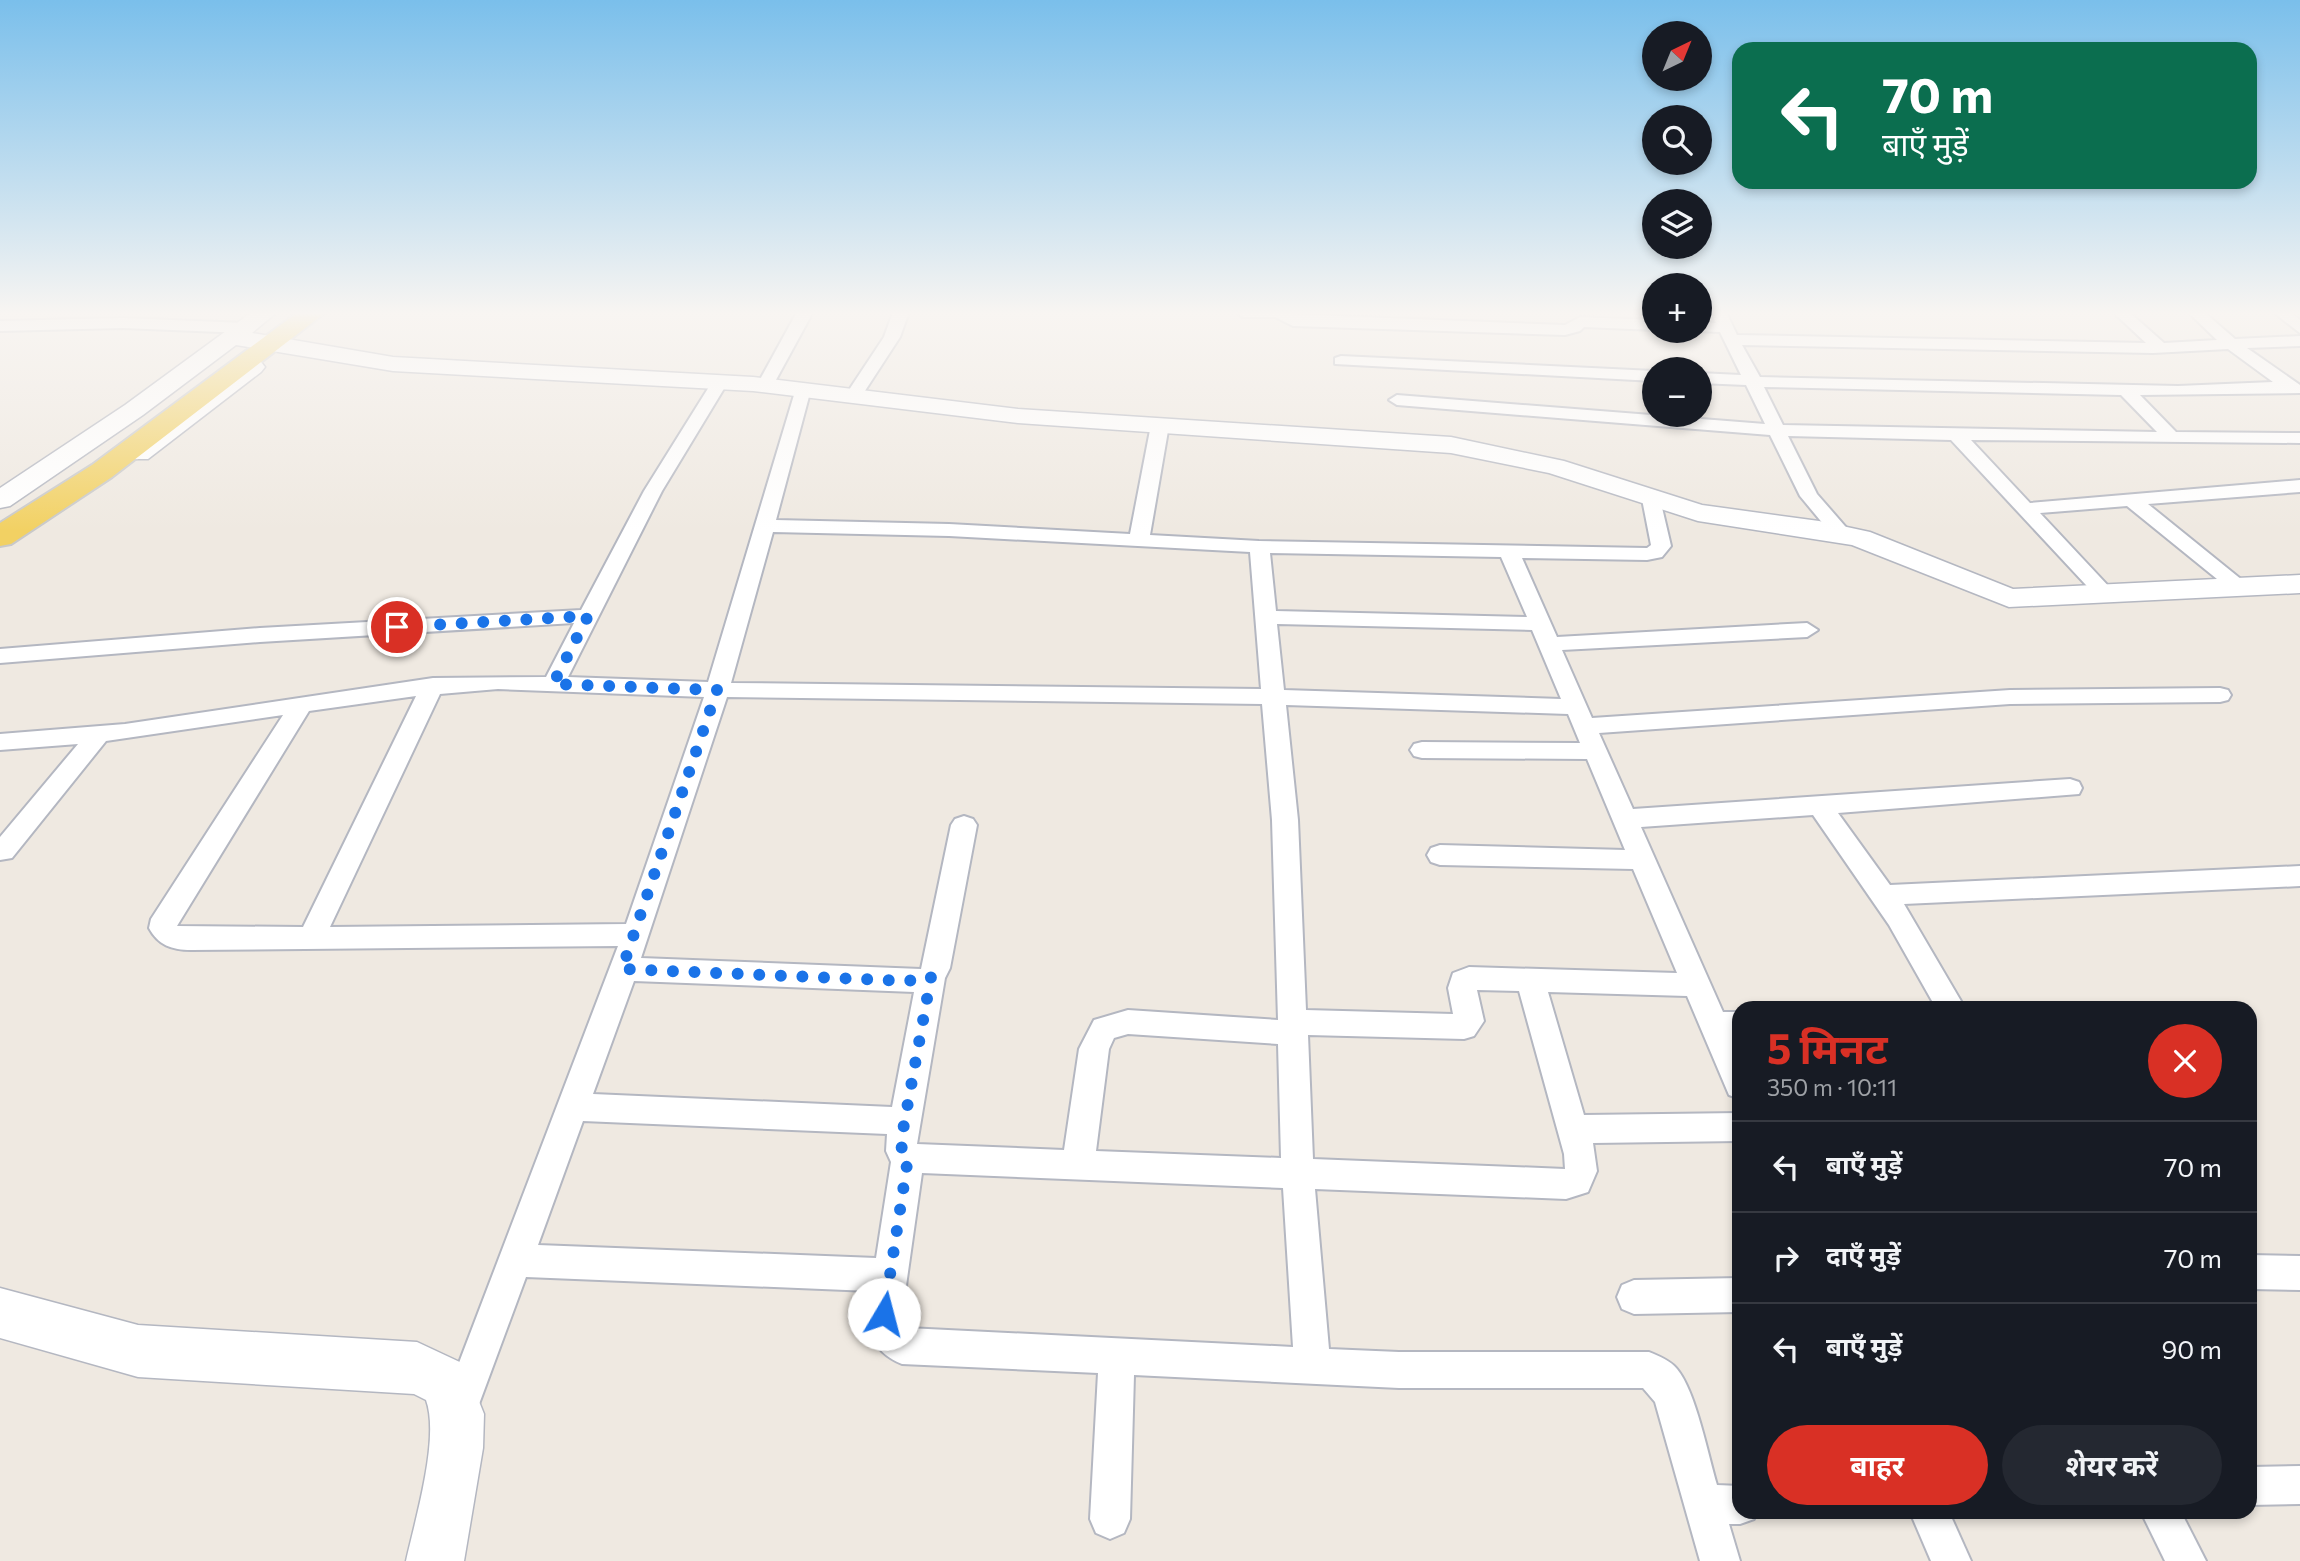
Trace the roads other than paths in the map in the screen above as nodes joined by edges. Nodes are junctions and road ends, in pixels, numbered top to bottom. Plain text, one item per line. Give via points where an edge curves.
1 (182, 385) edge
2 (199, 385) edge
3 (204, 385) edge
4 (218, 385) edge
5 (718, 385) edge
6 (765, 385) edge
7 (860, 385) edge
8 (1755, 385) edge
9 (1886, 385) edge
10 (803, 389) junction
11 (2126, 390) junction
12 (2295, 390) edge
13 (853, 396) junction
14 (1397, 400) dead end
15 (1160, 425) junction
16 (1777, 430) junction
17 (1956, 435) junction
18 (2300, 438) edge
19 (2173, 439) junction
20 (2300, 486) edge
21 (1651, 499) junction
22 (0, 500) edge
23 (2131, 500) junction
24 (2025, 509) junction
25 (0, 519) edge
26 (765, 526) junction
27 (1841, 533) junction
28 (0, 537) edge
29 (1139, 540) junction
30 (0, 547) edge
31 (1259, 547) junction
32 (1509, 552) junction
33 (2240, 587) junction
34 (2297, 587) edge
35 (2106, 595) junction
36 (588, 616) junction
37 (1265, 617) junction
38 (1807, 630) dead end
39 (1544, 634) junction
40 (0, 656) edge
41 (553, 684) junction
42 (433, 685) junction
43 (717, 690) junction
44 (2220, 695) dead end
45 (1273, 696) junction
46 (302, 704) junction
47 (1580, 717) junction
48 (99, 735) junction
49 (0, 742) edge
50 (1422, 750) dead end
51 (1595, 751) junction
52 (2070, 788) dead end
53 (1818, 805) junction
54 (1624, 818) junction
55 (964, 825) dead end
56 (3, 851) dead end
57 (1440, 855) dead end
58 (1642, 860) junction
59 (2300, 876) edge
60 (1883, 895) junction
61 (635, 934) junction
62 (311, 938) junction
63 (622, 969) junction
64 (931, 977) junction
65 (1530, 980) junction
66 (1696, 985) junction
67 (1947, 1001) edge
68 (1726, 1024) edge
69 (1292, 1028) junction
70 (1732, 1051) edge
71 (571, 1107) junction
72 (904, 1121) junction
73 (1732, 1127) edge
74 (1572, 1129) junction
75 (908, 1158) junction
76 (1078, 1166) junction
77 (1298, 1175) junction
78 (515, 1259) junction
79 (2257, 1272) edge
80 (2300, 1273) edge
81 (890, 1275) junction
82 (1732, 1295) edge
83 (1633, 1297) dead end
84 (0, 1313) edge
85 (1117, 1356) junction
86 (1312, 1365) junction
87 (458, 1414) junction
88 (2300, 1485) edge
89 (2257, 1486) edge
90 (1721, 1504) edge
91 (1110, 1519) dead end
92 (1932, 1519) edge
93 (2164, 1519) edge
94 (435, 1561) edge
95 (1720, 1561) edge
96 (1951, 1561) edge
97 (2186, 1561) edge

1 - 22 street
2 - 25 main road via 158,417
3 - 28 main road via 103,471
4 - 30 street via 186,421
5 - 36 street via 653,491
6 - 10 street
7 - 13 street
8 - 16 street
9 - 11 street
10 - 13 street
10 - 26 street
11 - 12 street
11 - 19 street
13 - 15 street via 973,412
14 - 16 street
15 - 21 street via 1451,445 1518,457
15 - 29 street
16 - 17 street
16 - 27 street via 1809,496
17 - 19 street
17 - 24 street
18 - 19 street
20 - 23 street
21 - 27 street via 1698,513
21 - 32 street via 1661,546 1655,553
23 - 24 street
23 - 33 street
24 - 35 street
26 - 29 street
26 - 43 street
27 - 35 street via 2008,598
29 - 31 street
31 - 32 street
31 - 37 street
32 - 39 street
33 - 34 street
33 - 35 street
36 - 40 street
36 - 41 street
37 - 39 street
37 - 45 street
38 - 39 street
39 - 47 street
41 - 42 street
41 - 43 street
42 - 46 street
42 - 62 street
43 - 45 street
43 - 61 street
44 - 47 street via 2010,697
45 - 47 street
45 - 69 street via 1285,820
46 - 48 street
46 - 62 street via 163,928 174,939
47 - 51 street
48 - 49 street
48 - 56 street
50 - 51 street
51 - 54 street
52 - 53 street
53 - 54 street
53 - 60 street
54 - 58 street
55 - 64 street
57 - 58 street
58 - 66 street
59 - 60 street
60 - 67 street
61 - 62 street
61 - 63 street
63 - 64 street via 908,981
63 - 71 street
64 - 72 street
65 - 66 street
65 - 69 street via 1463,981 1469,1021 1464,1027
65 - 74 street
66 - 68 street
68 - 70 street
69 - 76 street via 1128,1022 1104,1029 1094,1049
69 - 77 street
71 - 72 street
71 - 78 street
72 - 75 street via 902,1151
73 - 74 street
74 - 77 street via 1581,1171 1577,1181 1566,1184
75 - 76 street
75 - 81 street
76 - 77 street
77 - 86 street
78 - 81 street
78 - 87 street
79 - 80 street
81 - 85 street via 884,1328 902,1346
82 - 83 street
84 - 87 street via 138,1351 417,1368 446,1382
85 - 86 street
85 - 91 street
86 - 90 street via 1399,1370 1649,1370 1664,1381
87 - 94 street
88 - 89 street
90 - 95 street
92 - 96 street
93 - 97 street

